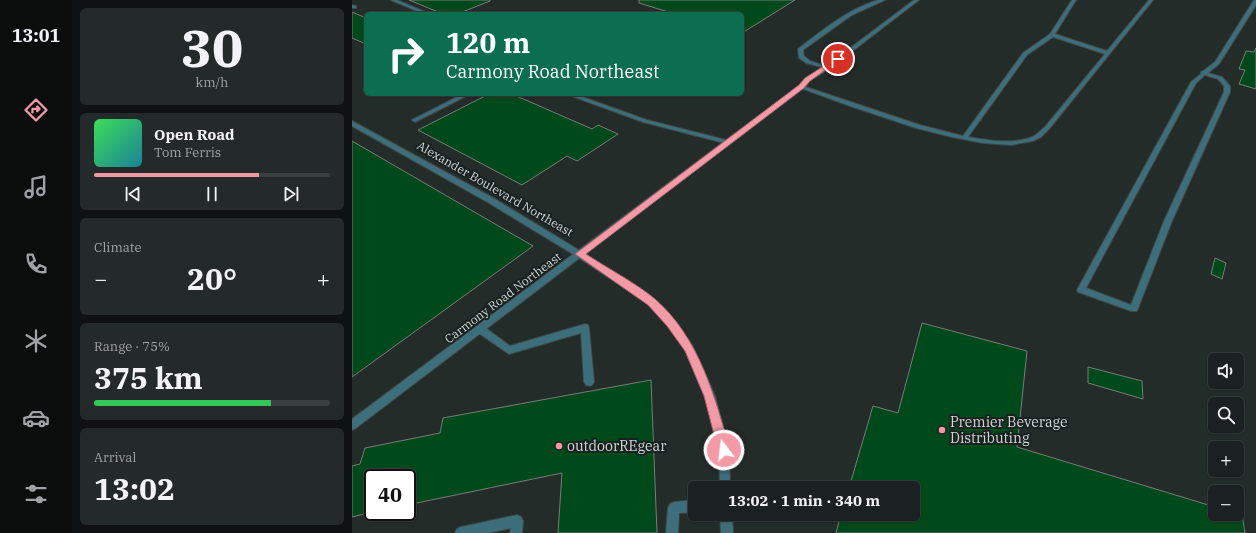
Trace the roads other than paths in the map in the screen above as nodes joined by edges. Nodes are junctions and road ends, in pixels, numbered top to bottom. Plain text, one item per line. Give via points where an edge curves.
1 (393, 0) edge
2 (883, 0) edge
3 (917, 0) edge
4 (1074, 0) edge
5 (1151, 0) edge
6 (1256, 1) edge
7 (423, 12) edge
8 (1052, 35) junction
9 (1108, 53) junction
10 (827, 68) junction
11 (1203, 73) junction
12 (801, 87) junction
13 (463, 96) edge
14 (575, 96) edge
15 (415, 120) dead end
16 (352, 123) edge
17 (965, 137) junction
18 (728, 142) junction
19 (579, 254) junction
20 (480, 329) junction
21 (589, 382) dead end
22 (352, 426) edge
23 (725, 481) edge
24 (688, 507) edge
25 (726, 521) edge
26 (461, 533) edge
27 (516, 533) edge
28 (672, 533) edge
29 (727, 533) edge

1 - 7 street
2 - 10 street via 871,3 853,13 800,50 801,57 808,62
3 - 10 street, Carmony Road Northeast
4 - 8 street
5 - 9 street
6 - 11 street via 1216,63
8 - 9 street
8 - 17 street via 1025,54
9 - 17 street via 1039,136 1014,143 986,142
10 - 12 street, Carmony Road Northeast via 807,80
11 - 11 street via 1194,82 1080,290 1134,309 1168,221 1227,92 1227,86 1220,78
12 - 17 street via 908,123
12 - 18 street, Carmony Road Northeast
13 - 15 street
14 - 18 street via 645,121
16 - 19 street, Alexander Boulevard Northeast via 492,201
18 - 19 street, Carmony Road Northeast
19 - 20 street, Carmony Road Northeast
19 - 23 street, Alexander Boulevard Northeast via 652,302 689,348 710,396 724,450
20 - 21 street via 509,350 585,328
20 - 22 street, Carmony Road Northeast
24 - 28 street via 674,508
25 - 29 street
26 - 27 street via 517,521

